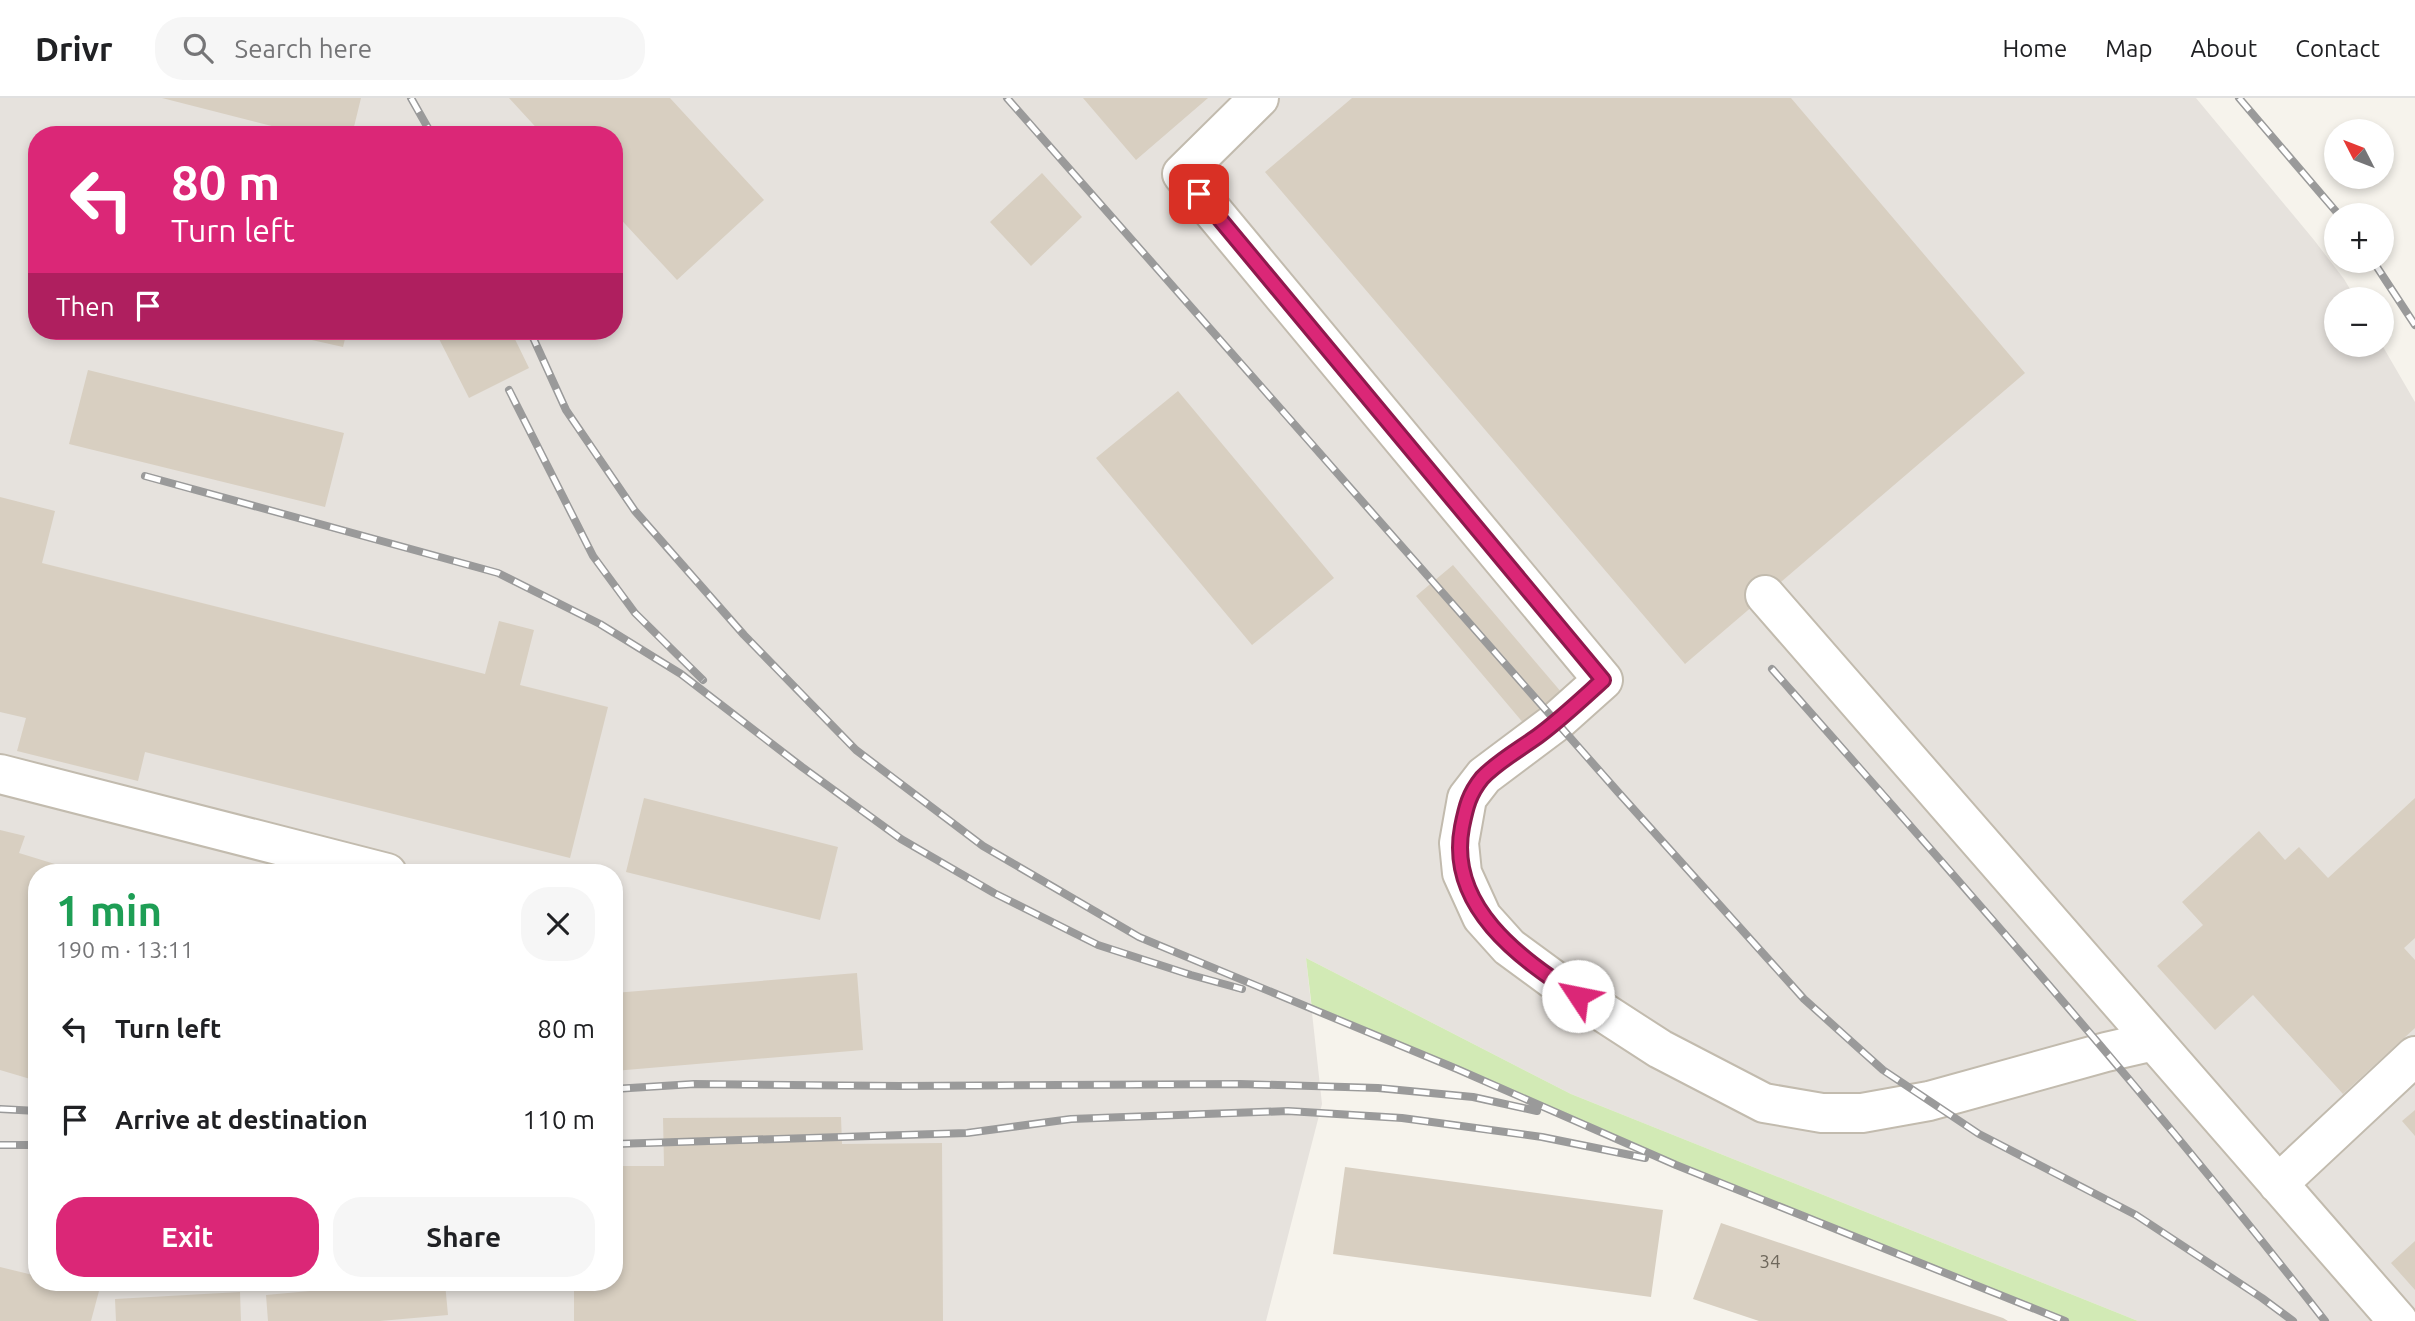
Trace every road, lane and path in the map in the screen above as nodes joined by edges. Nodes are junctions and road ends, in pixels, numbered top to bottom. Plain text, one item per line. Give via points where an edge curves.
1 (1259, 98) edge
2 (1765, 595) dead end
3 (0, 774) edge
4 (352, 864) edge
5 (2154, 1041) junction
6 (2415, 1056) edge
7 (2278, 1184) junction
8 (2398, 1321) edge

1 - 5 lane via 1182,174 1603,680 1484,776 1468,798 1459,843 1462,873 1482,916 1509,947 1660,1049 1764,1102 1822,1113 1862,1113 1929,1101
2 - 5 lane
3 - 4 lane
5 - 7 lane
6 - 7 lane
7 - 8 lane

